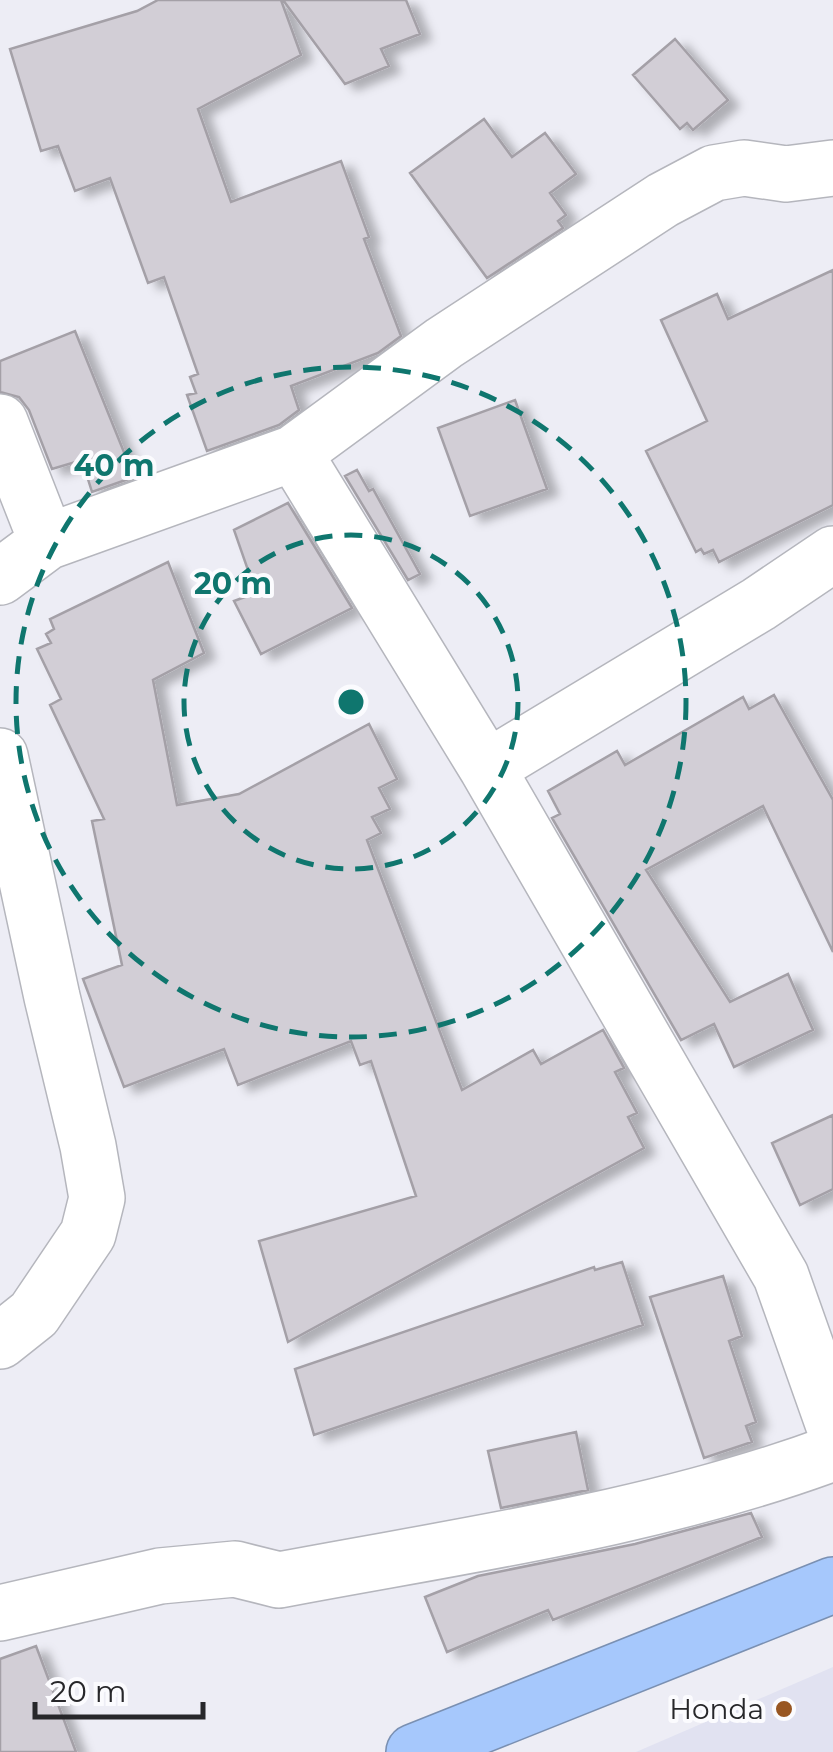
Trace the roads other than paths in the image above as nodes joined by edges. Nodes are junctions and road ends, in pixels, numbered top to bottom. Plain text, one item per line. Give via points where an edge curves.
1 (833, 168) edge
2 (0, 422) edge
3 (294, 452) junction
4 (48, 542) junction
5 (833, 554) edge
6 (0, 576) edge
7 (0, 756) edge
8 (487, 768) junction
9 (0, 1341) edge
10 (833, 1423) edge
11 (833, 1453) edge
12 (833, 1584) edge
13 (0, 1613) edge
14 (414, 1752) edge

1 - 3 street via 714,173 444,344
2 - 4 street
3 - 4 street
3 - 8 street
4 - 6 street
5 - 8 street
7 - 9 street via 97,1198 88,1234 34,1314
8 - 10 street via 781,1276
11 - 13 street via 756,1482 560,1527 278,1580 235,1568 160,1576
12 - 14 highway

